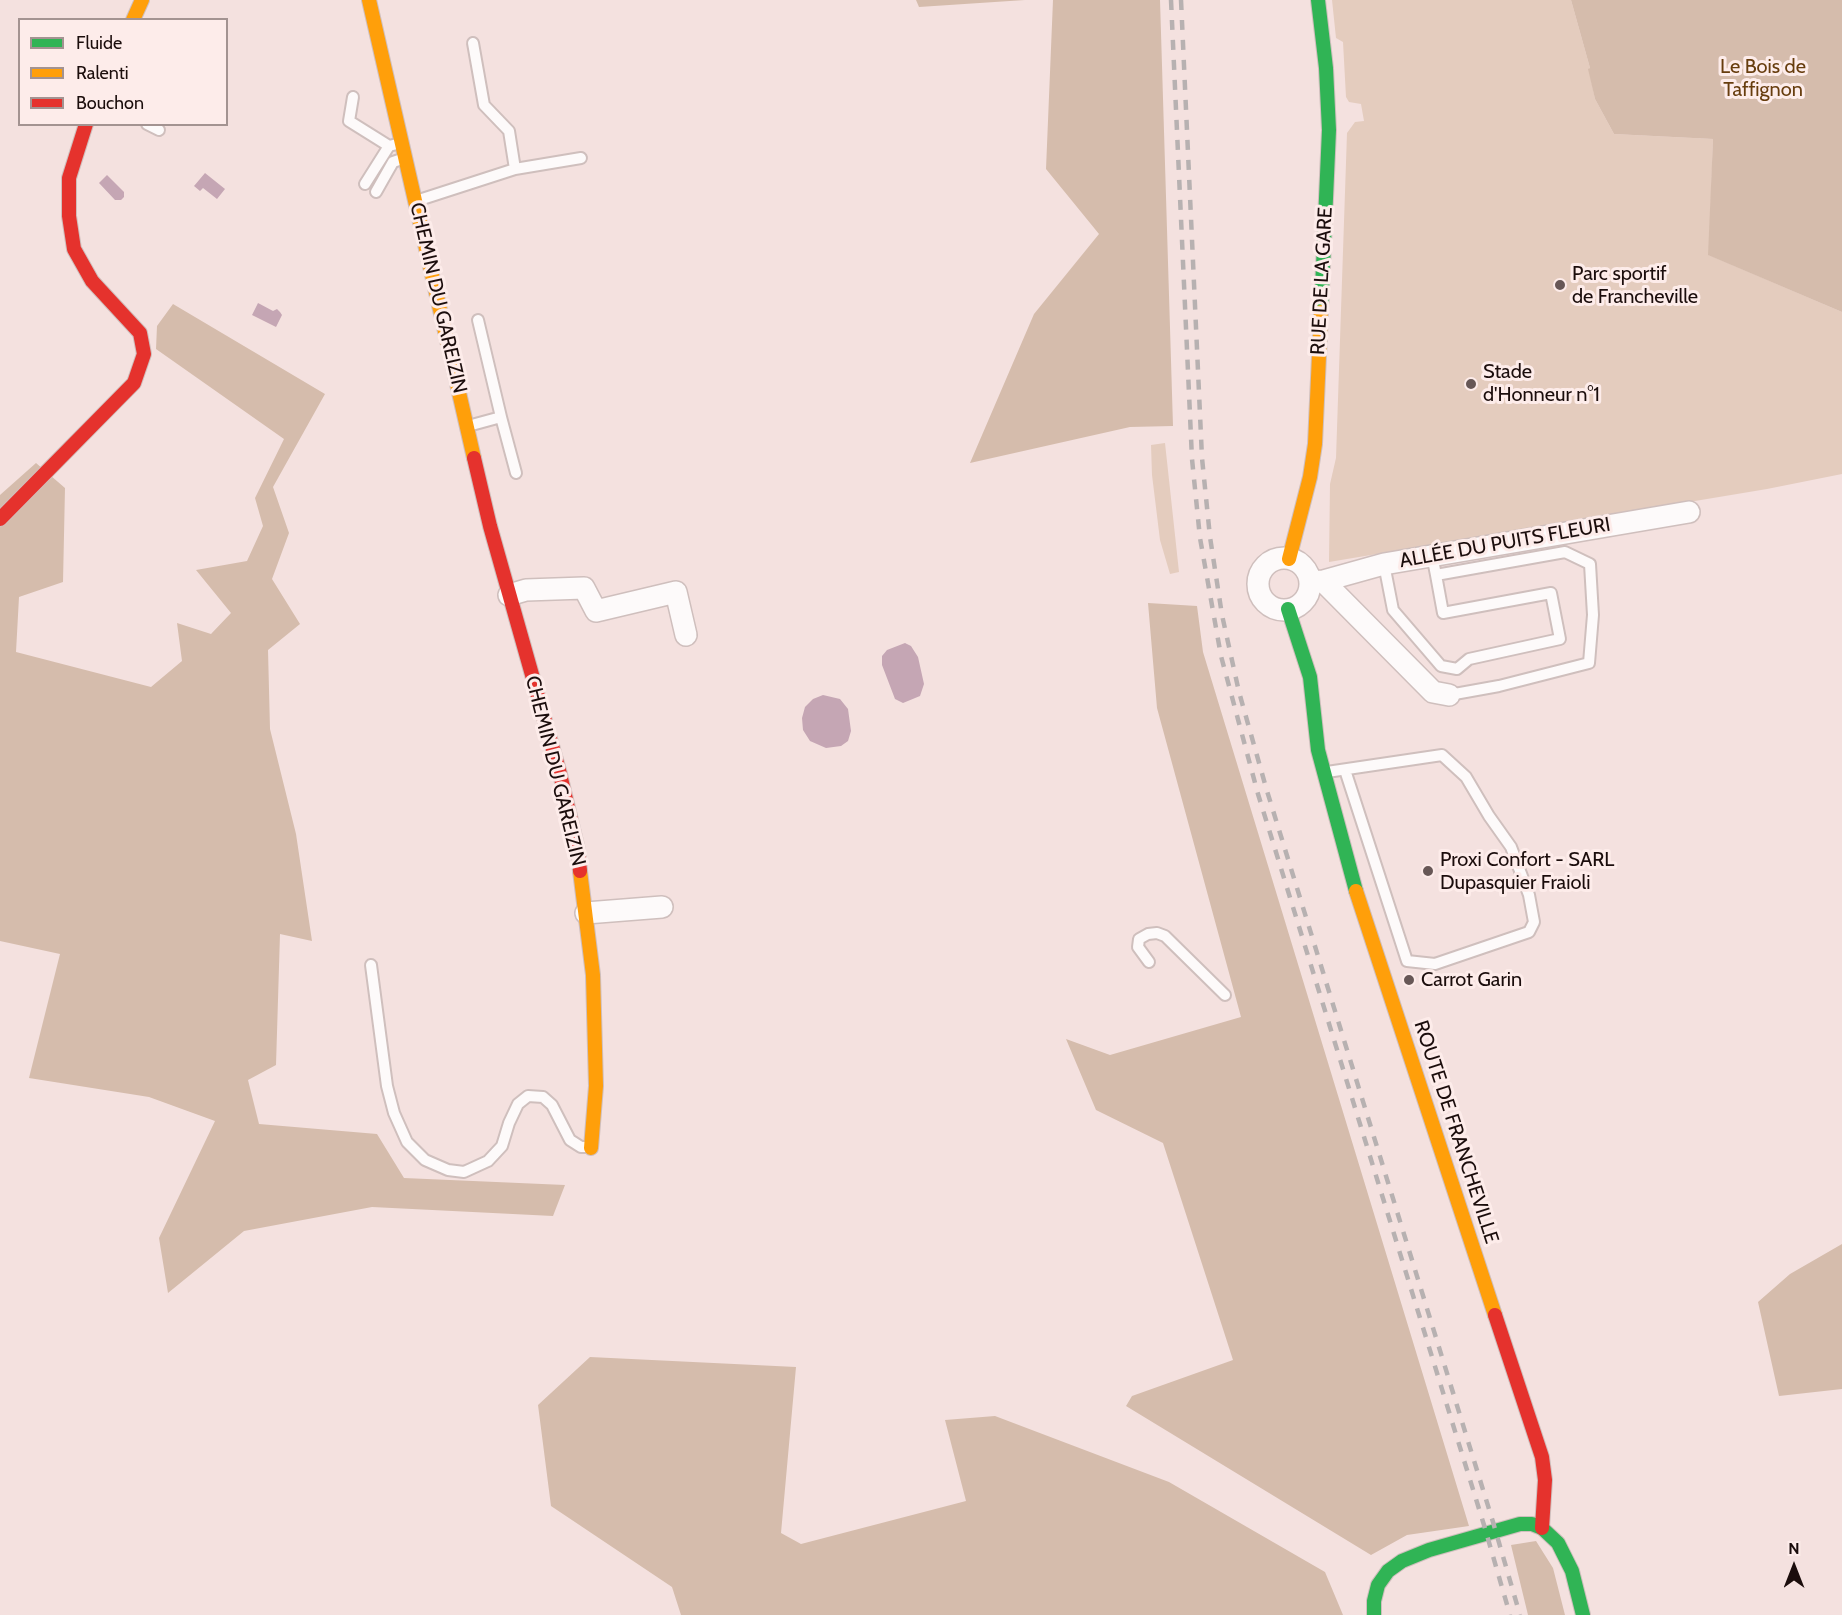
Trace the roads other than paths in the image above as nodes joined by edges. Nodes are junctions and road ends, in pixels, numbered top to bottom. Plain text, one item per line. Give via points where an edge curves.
1 (142, 0) edge
2 (369, 0) edge
3 (1318, 0) edge
4 (134, 18) edge
5 (473, 43) dead end
6 (353, 97) dead end
7 (85, 126) edge
8 (151, 126) edge
9 (159, 130) dead end
10 (395, 144) junction
11 (581, 158) dead end
12 (406, 159) junction
13 (515, 169) junction
14 (365, 184) dead end
15 (376, 192) dead end
16 (416, 201) junction
17 (478, 320) dead end
18 (501, 417) junction
19 (468, 426) junction
20 (516, 473) dead end
21 (1689, 512) dead end
22 (0, 519) edge
23 (1289, 559) junction
24 (1384, 564) junction
25 (1434, 565) junction
26 (1316, 582) junction
27 (510, 595) junction
28 (1288, 609) junction
29 (686, 635) dead end
30 (1449, 695) joint
31 (1345, 770) junction
32 (1324, 773) junction
33 (662, 907) dead end
34 (586, 913) junction
35 (1149, 962) dead end
36 (371, 965) dead end
37 (1394, 965) junction
38 (1225, 995) dead end
39 (591, 1148) joint
40 (1542, 1528) junction
41 (1374, 1615) edge
42 (1583, 1615) edge

1 - 4 street
2 - 10 street, CHEMIN DU GAREIZIN
3 - 23 street, RUE DE LA GARE via 1329,130 1315,444
5 - 13 lane via 484,105 509,131
6 - 10 lane via 348,121
7 - 22 street via 69,178 74,249 92,281 140,333 144,354 134,383
8 - 9 lane
10 - 12 street, CHEMIN DU GAREIZIN
10 - 14 lane
11 - 13 lane
12 - 15 lane via 393,162
12 - 16 street, CHEMIN DU GAREIZIN
13 - 16 lane
16 - 19 street, CHEMIN DU GAREIZIN
17 - 18 lane
18 - 19 lane
18 - 20 lane
19 - 27 street, CHEMIN DU GAREIZIN
21 - 25 street, ALLÉE DU PUITS FLEURI
23 - 26 street via 1304,567
23 - 28 street via 1266,565 1259,579 1266,602
24 - 25 street, ALLÉE DU PUITS FLEURI
24 - 25 lane via 1393,610 1441,666 1457,669 1469,659 1560,639 1551,593 1443,613
24 - 26 street, ALLÉE DU PUITS FLEURI
25 - 30 lane via 1565,552 1590,564 1593,615 1589,663
26 - 28 street via 1302,603
26 - 30 street via 1432,692
27 - 29 street via 526,590 584,588 596,610 676,592
27 - 34 street, CHEMIN DU GAREIZIN via 576,839
28 - 32 street, ROUTE DE FRANCHEVILLE via 1310,677
31 - 32 lane
31 - 37 lane
31 - 37 lane via 1442,755 1466,777 1511,847 1529,895 1534,922 1529,932 1435,964
32 - 37 street, ROUTE DE FRANCHEVILLE via 1352,879
33 - 34 street
34 - 39 street, CHEMIN DU GAREIZIN via 593,975 596,1086
35 - 38 lane via 1138,947 1138,939 1157,933 1165,936
36 - 39 lane via 394,1113 407,1142 425,1160 464,1172 488,1161 502,1146 518,1104 528,1096 543,1097 552,1105 570,1140
37 - 40 street, ROUTE DE FRANCHEVILLE via 1542,1457
40 - 41 street via 1514,1525 1402,1561 1378,1585
40 - 42 street via 1554,1538 1568,1561

